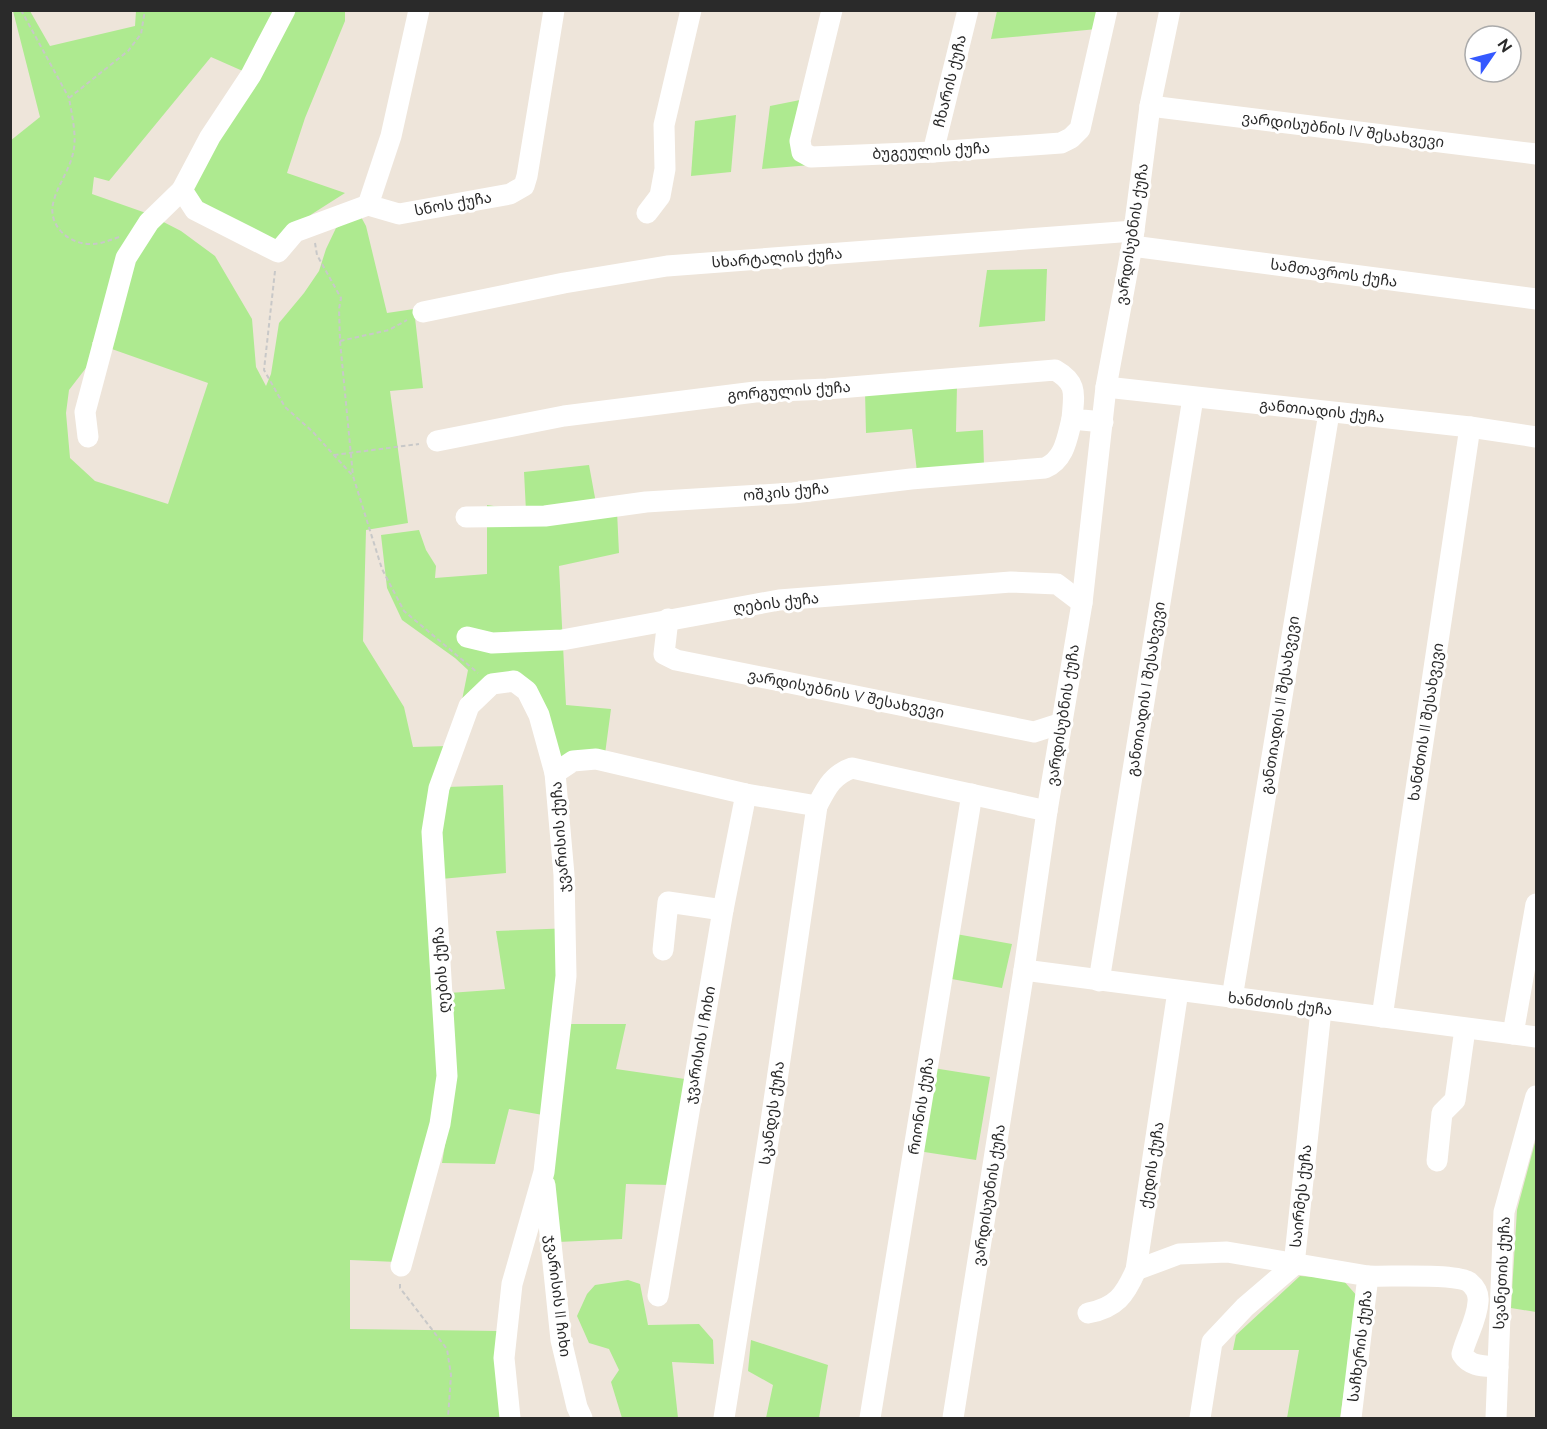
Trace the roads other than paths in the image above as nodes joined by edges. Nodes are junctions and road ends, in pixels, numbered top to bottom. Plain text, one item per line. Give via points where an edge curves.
1 (285, 10) edge
2 (419, 10) edge
3 (554, 10) edge
4 (691, 10) edge
5 (832, 10) edge
6 (968, 10) edge
7 (1107, 10) edge
8 (1170, 10) edge
9 (1150, 106) junction
10 (933, 152) junction
11 (1536, 154) edge
12 (183, 190) junction
13 (368, 205) junction
14 (647, 213) dead end
15 (1133, 238) junction
16 (1536, 299) edge
17 (423, 312) road end
18 (1106, 387) junction
19 (1194, 398) junction
20 (1329, 412) junction
21 (1072, 418) junction
22 (1103, 422) junction
23 (1470, 427) junction
24 (88, 437) dead end
25 (1536, 437) edge
26 (437, 441) road end
27 (466, 517) dead end
28 (1082, 603) junction
29 (668, 619) junction
30 (467, 637) dead end
31 (1062, 723) junction
32 (555, 773) junction
33 (746, 794) junction
34 (972, 794) junction
35 (817, 806) junction
36 (1047, 811) junction
37 (1536, 904) edge
38 (723, 910) junction
39 (663, 950) dead end
40 (1024, 970) junction
41 (1099, 981) junction
42 (1178, 991) junction
43 (1232, 998) junction
44 (1322, 1010) junction
45 (1382, 1017) junction
46 (1465, 1029) junction
47 (1513, 1035) junction
48 (1536, 1037) edge
49 (1536, 1096) edge
50 (1437, 1161) dead end
51 (544, 1172) junction
52 (1293, 1265) junction
53 (401, 1266) road end
54 (1136, 1270) junction
55 (1368, 1276) junction
56 (658, 1296) dead end
57 (1088, 1313) dead end
58 (1498, 1367) junction
59 (510, 1419) edge
60 (582, 1419) edge
61 (724, 1419) edge
62 (870, 1419) edge
63 (953, 1419) edge
64 (1200, 1419) edge
65 (1351, 1419) edge
66 (1496, 1419) edge

1 - 12 street
2 - 13 street via 391,136
3 - 13 street, სნოს ქუჩა via 524,186 510,194 399,214
4 - 14 street via 664,124 665,169 660,196
5 - 10 street, ბუგეულის ქუჩა via 800,141 802,152 811,157
6 - 10 street, ჩხარის ქუჩა
7 - 10 street, ბუგეულის ქუჩა via 1080,129 1071,138 1061,143
8 - 9 street, ვარდისუბნის ქუჩა
9 - 11 street, ვარდისუბნის IV შესახვევი
9 - 15 street, ვარდისუბნის ქუჩა
12 - 13 street via 195,210 278,252 295,232
12 - 24 street via 149,222 126,258 85,412
15 - 16 street, სამთავროს ქუჩა
15 - 17 street, სხარტალის ქუჩა via 668,266
15 - 18 street, ვარდისუბნის ქუჩა
18 - 19 street, განთიადის ქუჩა
18 - 22 street, ვარდისუბნის ქუჩა
19 - 20 street, განთიადის ქუჩა
19 - 41 street, განთიადის I შესახვევი
20 - 23 street, განთიადის ქუჩა
20 - 43 street, განთიადის II შესახვევი
21 - 22 street
21 - 26 street, გორგულის ქუჩა via 1074,389 1066,376 1054,370 755,392 564,416
21 - 27 street, ოშკის ქუჩა via 1064,450 1056,463 1045,468 793,493 646,502 545,516
22 - 28 street, ვარდისუბნის ქუჩა
23 - 25 street, განთიადის ქუჩა
23 - 45 street, ხანძთის II შესახვევი
28 - 29 street, ღების ქუჩა via 1057,584 1011,582 779,600
28 - 31 street, ვარდისუბნის ქუჩა
29 - 30 street, ღების ქუჩა via 562,640 492,643
29 - 31 street, ვარდისუბნის V შესახვევი via 664,654 676,660 1034,732
31 - 36 street, ვარდისუბნის ქუჩა
32 - 33 street, ჯვარისის ქუჩა via 573,761 596,759
32 - 51 street, ჯვარისის ქუჩა via 564,874 566,975
32 - 53 street, ღების ქუჩა via 539,716 527,691 514,681 492,684 469,706 439,788 432,832 447,1076 440,1124
33 - 35 street, ჯვარისის ქუჩა
33 - 38 street, ჯვარისის I ჩიხი
34 - 35 street via 852,768 831,780
34 - 36 street
34 - 62 street, რიონის ქუჩა
35 - 61 street, სკანდეს ქუჩა
36 - 40 street, ვარდისუბნის ქუჩა
37 - 47 street
38 - 39 street via 668,902
38 - 56 street, ჯვარისის I ჩიხი
40 - 41 street, ხანძთის ქუჩა
40 - 63 street, ვარდისუბნის ქუჩა
41 - 42 street, ხანძთის ქუჩა
42 - 43 street, ხანძთის ქუჩა
42 - 54 street, ქედის ქუჩა
43 - 44 street, ხანძთის ქუჩა
44 - 45 street, ხანძთის ქუჩა
44 - 52 street, საირმეს ქუჩა
45 - 46 street, ხანძთის ქუჩა
46 - 47 street, ხანძთის ქუჩა
46 - 50 street via 1455,1100 1442,1113
47 - 48 street, ხანძთის ქუჩა
49 - 58 street, სვანეთის ქუჩა via 1504,1212
51 - 59 street, ჯვარისის ქუჩა via 512,1284 504,1359
51 - 60 street, ჯვარისის II ჩიხი via 561,1340
52 - 54 street, საჩხერის ქუჩა via 1227,1252 1179,1254
52 - 55 street, საჩხერის ქუჩა
52 - 64 street, საირმეს ქუჩა via 1245,1306 1212,1342
54 - 57 street, ქედის ქუჩა via 1120,1298 1109,1307
55 - 58 street via 1453,1277 1467,1281 1479,1300 1462,1354 1478,1366
55 - 65 street, საჩხერის ქუჩა
58 - 66 street, სვანეთის ქუჩა

